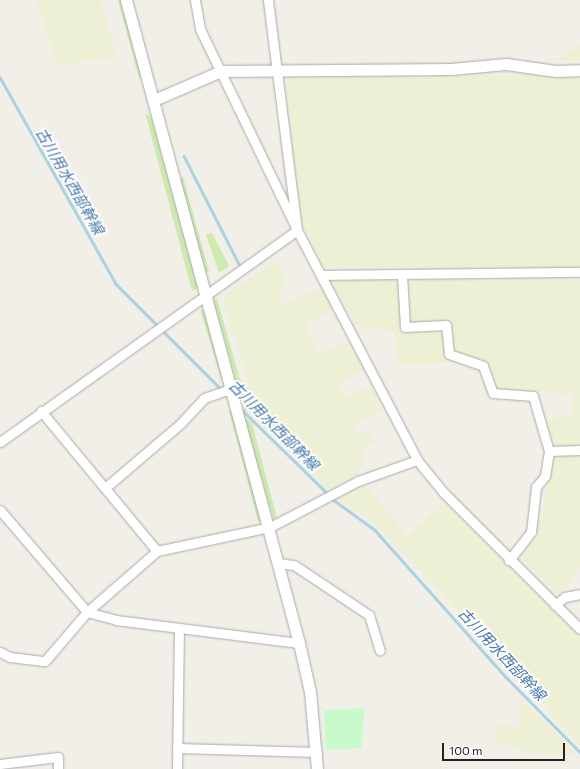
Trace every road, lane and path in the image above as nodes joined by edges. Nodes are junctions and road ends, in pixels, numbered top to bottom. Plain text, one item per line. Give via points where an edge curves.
1 (126, 0) edge
2 (196, 0) edge
3 (268, 0) edge
4 (277, 69) junction
5 (580, 70) edge
6 (221, 71) junction
7 (154, 100) junction
8 (297, 230) junction
9 (580, 272) edge
10 (322, 275) junction
11 (402, 275) junction
12 (207, 293) junction
13 (232, 388) junction
14 (41, 411) junction
15 (0, 442) edge
16 (580, 450) edge
17 (549, 451) junction
18 (417, 460) junction
19 (105, 488) junction
20 (0, 510) edge
21 (270, 527) junction
22 (157, 551) junction
23 (509, 560) junction
24 (279, 563) junction
25 (580, 594) edge
26 (556, 605) junction
27 (87, 612) junction
28 (179, 628) junction
29 (580, 629) edge
30 (299, 643) junction
31 (380, 650) dead end
32 (0, 652) edge
33 (177, 748) junction
34 (317, 752) junction
35 (0, 764) edge
36 (58, 769) edge
37 (177, 769) edge
38 (317, 769) edge

1 - 7 street
2 - 6 street via 200,29
3 - 4 street
4 - 5 street via 450,69 506,64 556,71
4 - 6 street
4 - 8 street
6 - 7 street
6 - 8 street
7 - 12 street
8 - 10 street
8 - 12 street
9 - 11 street
10 - 11 street
10 - 18 street
11 - 17 street via 405,327 446,325 449,354 482,366 493,393 533,396
12 - 13 street
12 - 14 street
13 - 19 street via 204,398 181,423
13 - 21 street
14 - 15 street
14 - 19 street
16 - 17 street
17 - 23 street via 545,476 536,486 531,532
18 - 21 street via 358,481
18 - 23 street
19 - 22 street
20 - 27 street
21 - 22 street
21 - 24 street
22 - 27 street
23 - 26 street
24 - 30 street
24 - 31 street via 294,565 369,615
25 - 26 street via 565,597
26 - 29 street
27 - 28 street
27 - 32 street via 45,661 10,657
28 - 30 street
28 - 33 street
30 - 34 street via 310,692
33 - 34 street
33 - 37 street
34 - 38 street
35 - 36 street via 58,757

